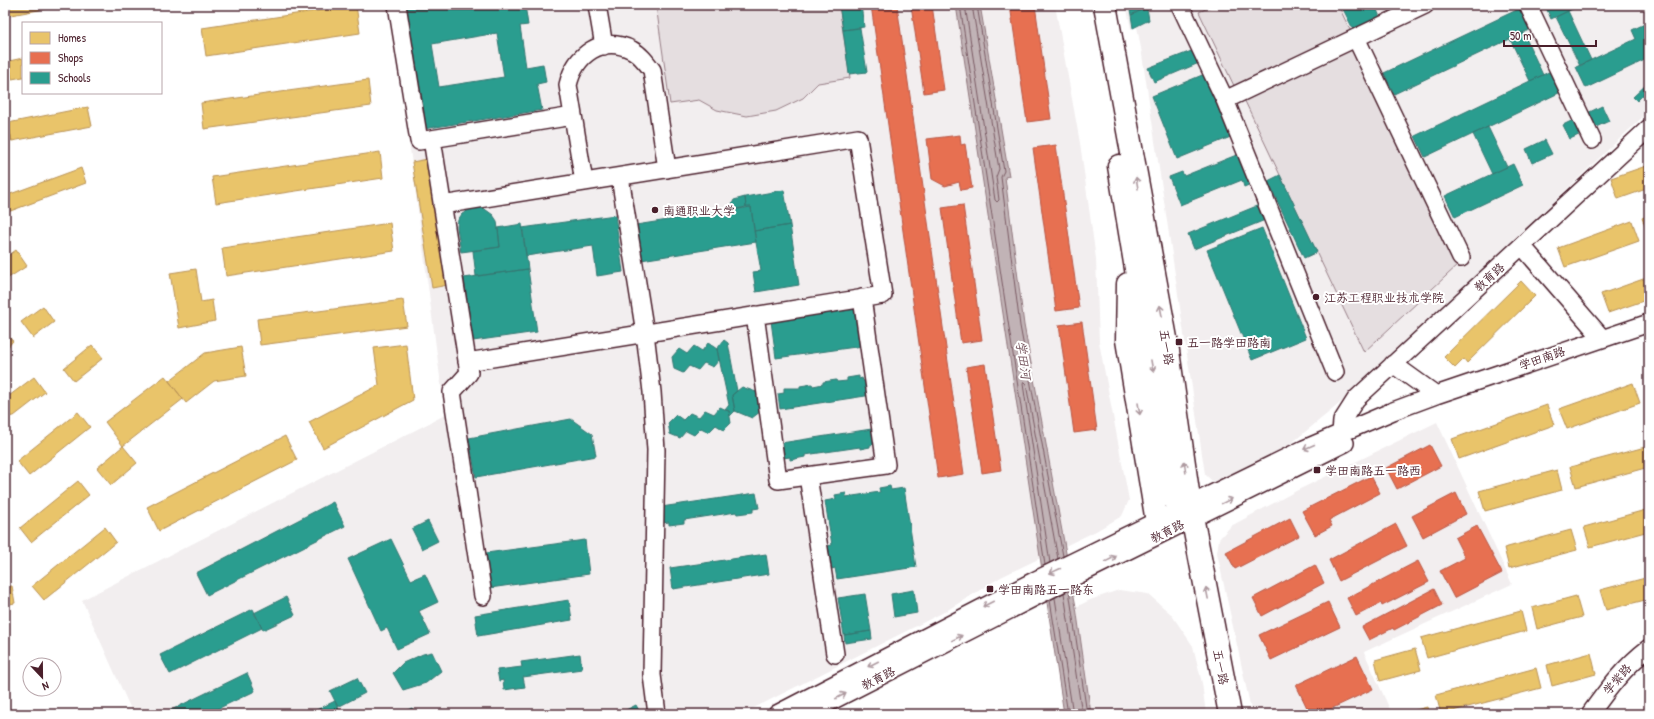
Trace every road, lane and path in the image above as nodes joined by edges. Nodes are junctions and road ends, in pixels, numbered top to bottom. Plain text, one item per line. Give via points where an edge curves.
1 (397, 5) edge
2 (597, 5) edge
3 (1180, 5) edge
4 (1425, 5) edge
5 (1528, 5) edge
6 (1096, 7) edge
7 (1356, 38) junction
8 (604, 46) junction
9 (1225, 100) junction
10 (573, 116) junction
11 (1649, 128) edge
12 (432, 139) junction
13 (1592, 140) dead end
14 (668, 169) junction
15 (620, 176) junction
16 (584, 182) junction
17 (442, 205) junction
18 (1129, 231) junction
19 (1523, 247) junction
20 (1461, 258) dead end
21 (862, 298) junction
22 (755, 315) junction
23 (1649, 323) edge
24 (645, 333) junction
25 (1602, 338) junction
26 (468, 362) junction
27 (1393, 364) junction
28 (1335, 372) dead end
29 (1436, 395) junction
30 (1341, 433) junction
31 (808, 476) junction
32 (1185, 515) junction
33 (1157, 522) junction
34 (1076, 569) junction
35 (483, 596) dead end
36 (1649, 648) edge
37 (835, 654) dead end
38 (657, 714) edge
39 (777, 714) edge
40 (806, 714) edge
41 (1216, 714) edge
42 (1230, 714) edge
43 (1590, 714) edge

1 - 12 street via 419,141
2 - 8 street
3 - 9 street
4 - 7 street
5 - 13 street
6 - 18 main road, 五一路
32 -> 6 main road, 五一路 via 1167,344
7 - 9 street
7 - 20 street
8 - 10 street via 590,50 579,59 572,71 568,85
8 - 14 street via 618,45 632,50 643,58 652,70
9 - 28 street
10 - 12 street
10 - 16 street
11 - 19 street, 教育路
12 - 17 street
14 - 15 street
14 - 21 street via 858,138 883,295
15 - 16 street
15 - 24 street
16 - 17 street
17 - 26 street
18 -> 32 main road, 五一路
18 -> 33 main road via 1127,340
19 - 25 street
19 - 27 street, 教育路
21 - 22 street
21 - 31 street via 886,465
22 - 24 street
22 - 31 street via 778,480
23 - 25 street, 学田南路
24 - 26 street
24 - 38 street via 656,450 652,675
25 - 29 street, 学田南路
26 - 35 street via 469,373 452,392
27 - 29 street
27 - 30 street, 教育路 via 1356,399 1342,421
29 - 30 street, 教育路
32 -> 29 street, 教育路 via 1341,445
30 -> 32 street, 教育路 via 1304,449
31 - 37 street
32 - 33 street, 教育路
34 -> 32 street, 教育路
32 - 41 main road, 五一路
42 -> 32 main road, 五一路
33 - 34 street, 教育路
34 -> 39 street, 教育路 via 1036,580
40 -> 34 street, 教育路 via 1038,597
36 - 43 street, 学紫路 via 1635,659 1605,692

